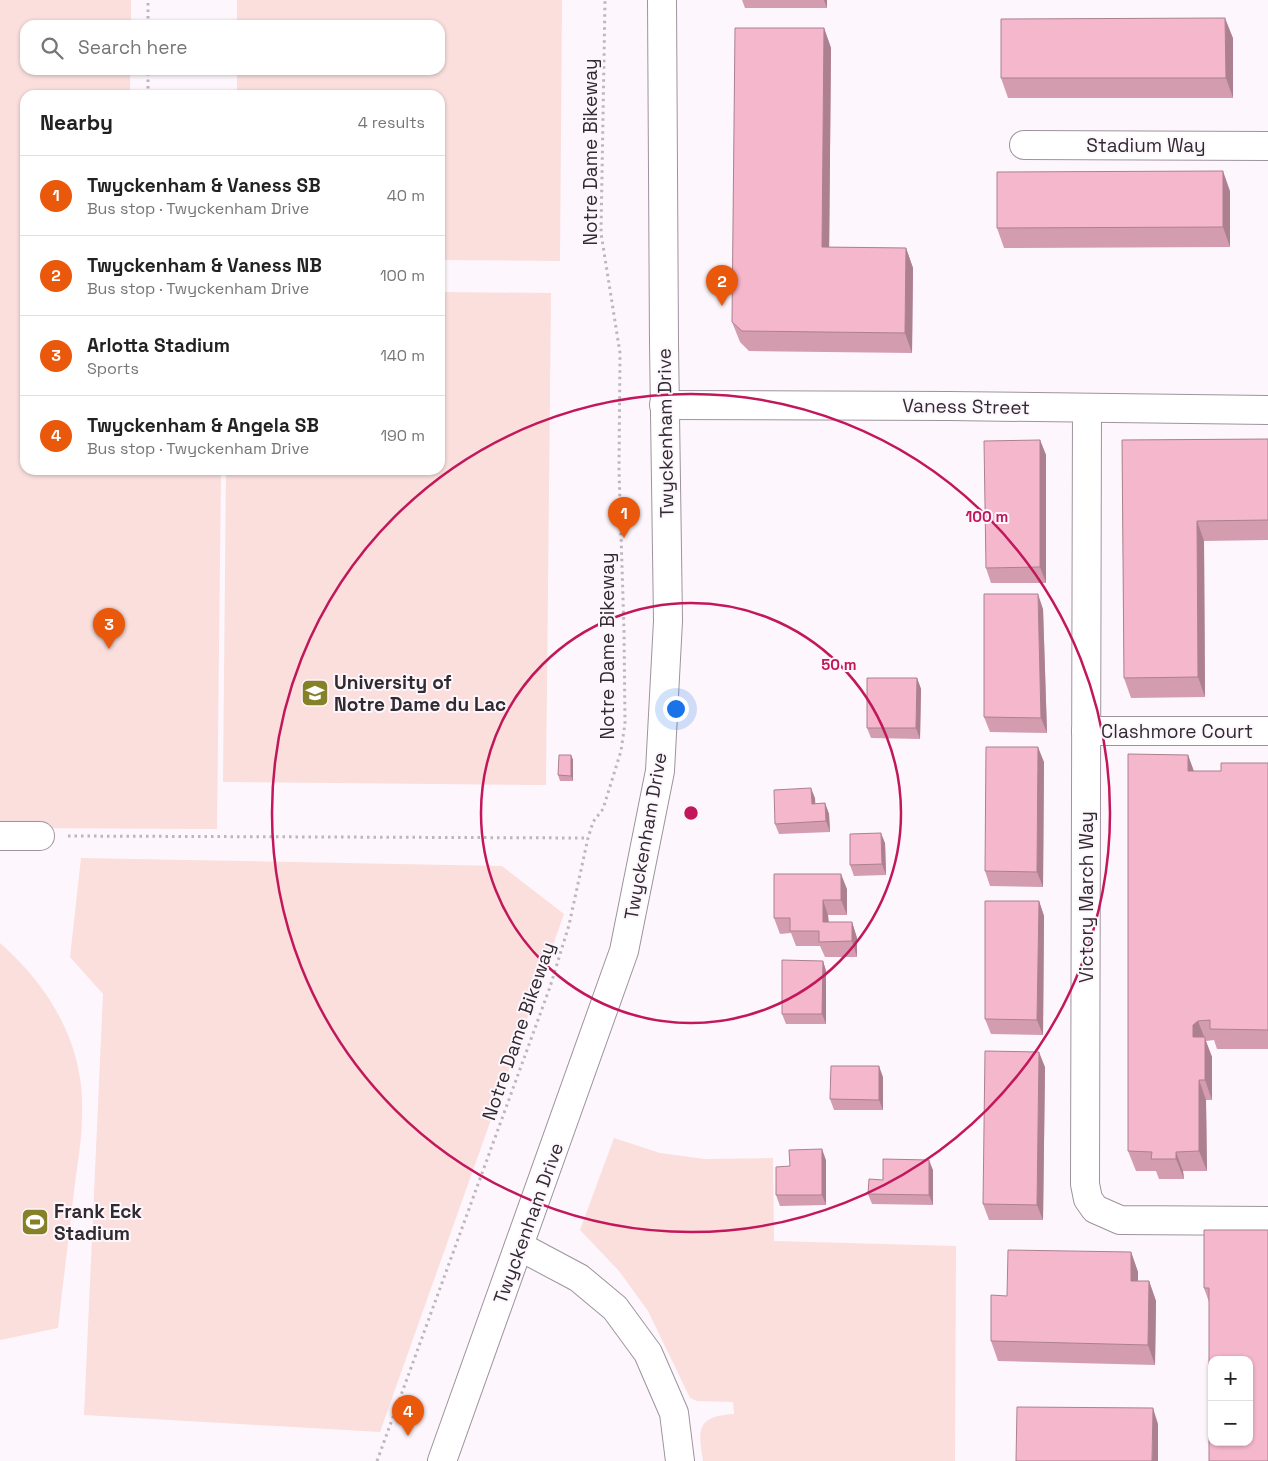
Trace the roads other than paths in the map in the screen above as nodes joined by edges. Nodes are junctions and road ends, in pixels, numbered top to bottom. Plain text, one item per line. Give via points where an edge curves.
1 (662, 0) edge
2 (1024, 145) dead end
3 (1268, 146) edge
4 (664, 405) junction
5 (1087, 408) junction
6 (1268, 410) edge
7 (1086, 731) junction
8 (1268, 731) edge
9 (0, 836) edge
10 (40, 836) road end
11 (1268, 1221) edge
12 (520, 1246) junction
13 (442, 1461) edge
14 (680, 1461) edge

1 - 4 street, Twyckenham Drive
2 - 3 street, Stadium Way
4 - 5 street, Vaness Street
4 - 12 street, Twyckenham Drive via 668,621 660,771 624,951
5 - 6 street, Vaness Street
5 - 7 street, Victory March Way
7 - 8 street, Clashmore Court
7 - 11 street, Victory March Way via 1085,1184 1088,1199 1095,1209 1120,1220
9 - 10 street
12 - 13 street, Twyckenham Drive
12 - 14 street via 578,1278 615,1308 648,1352 674,1412

